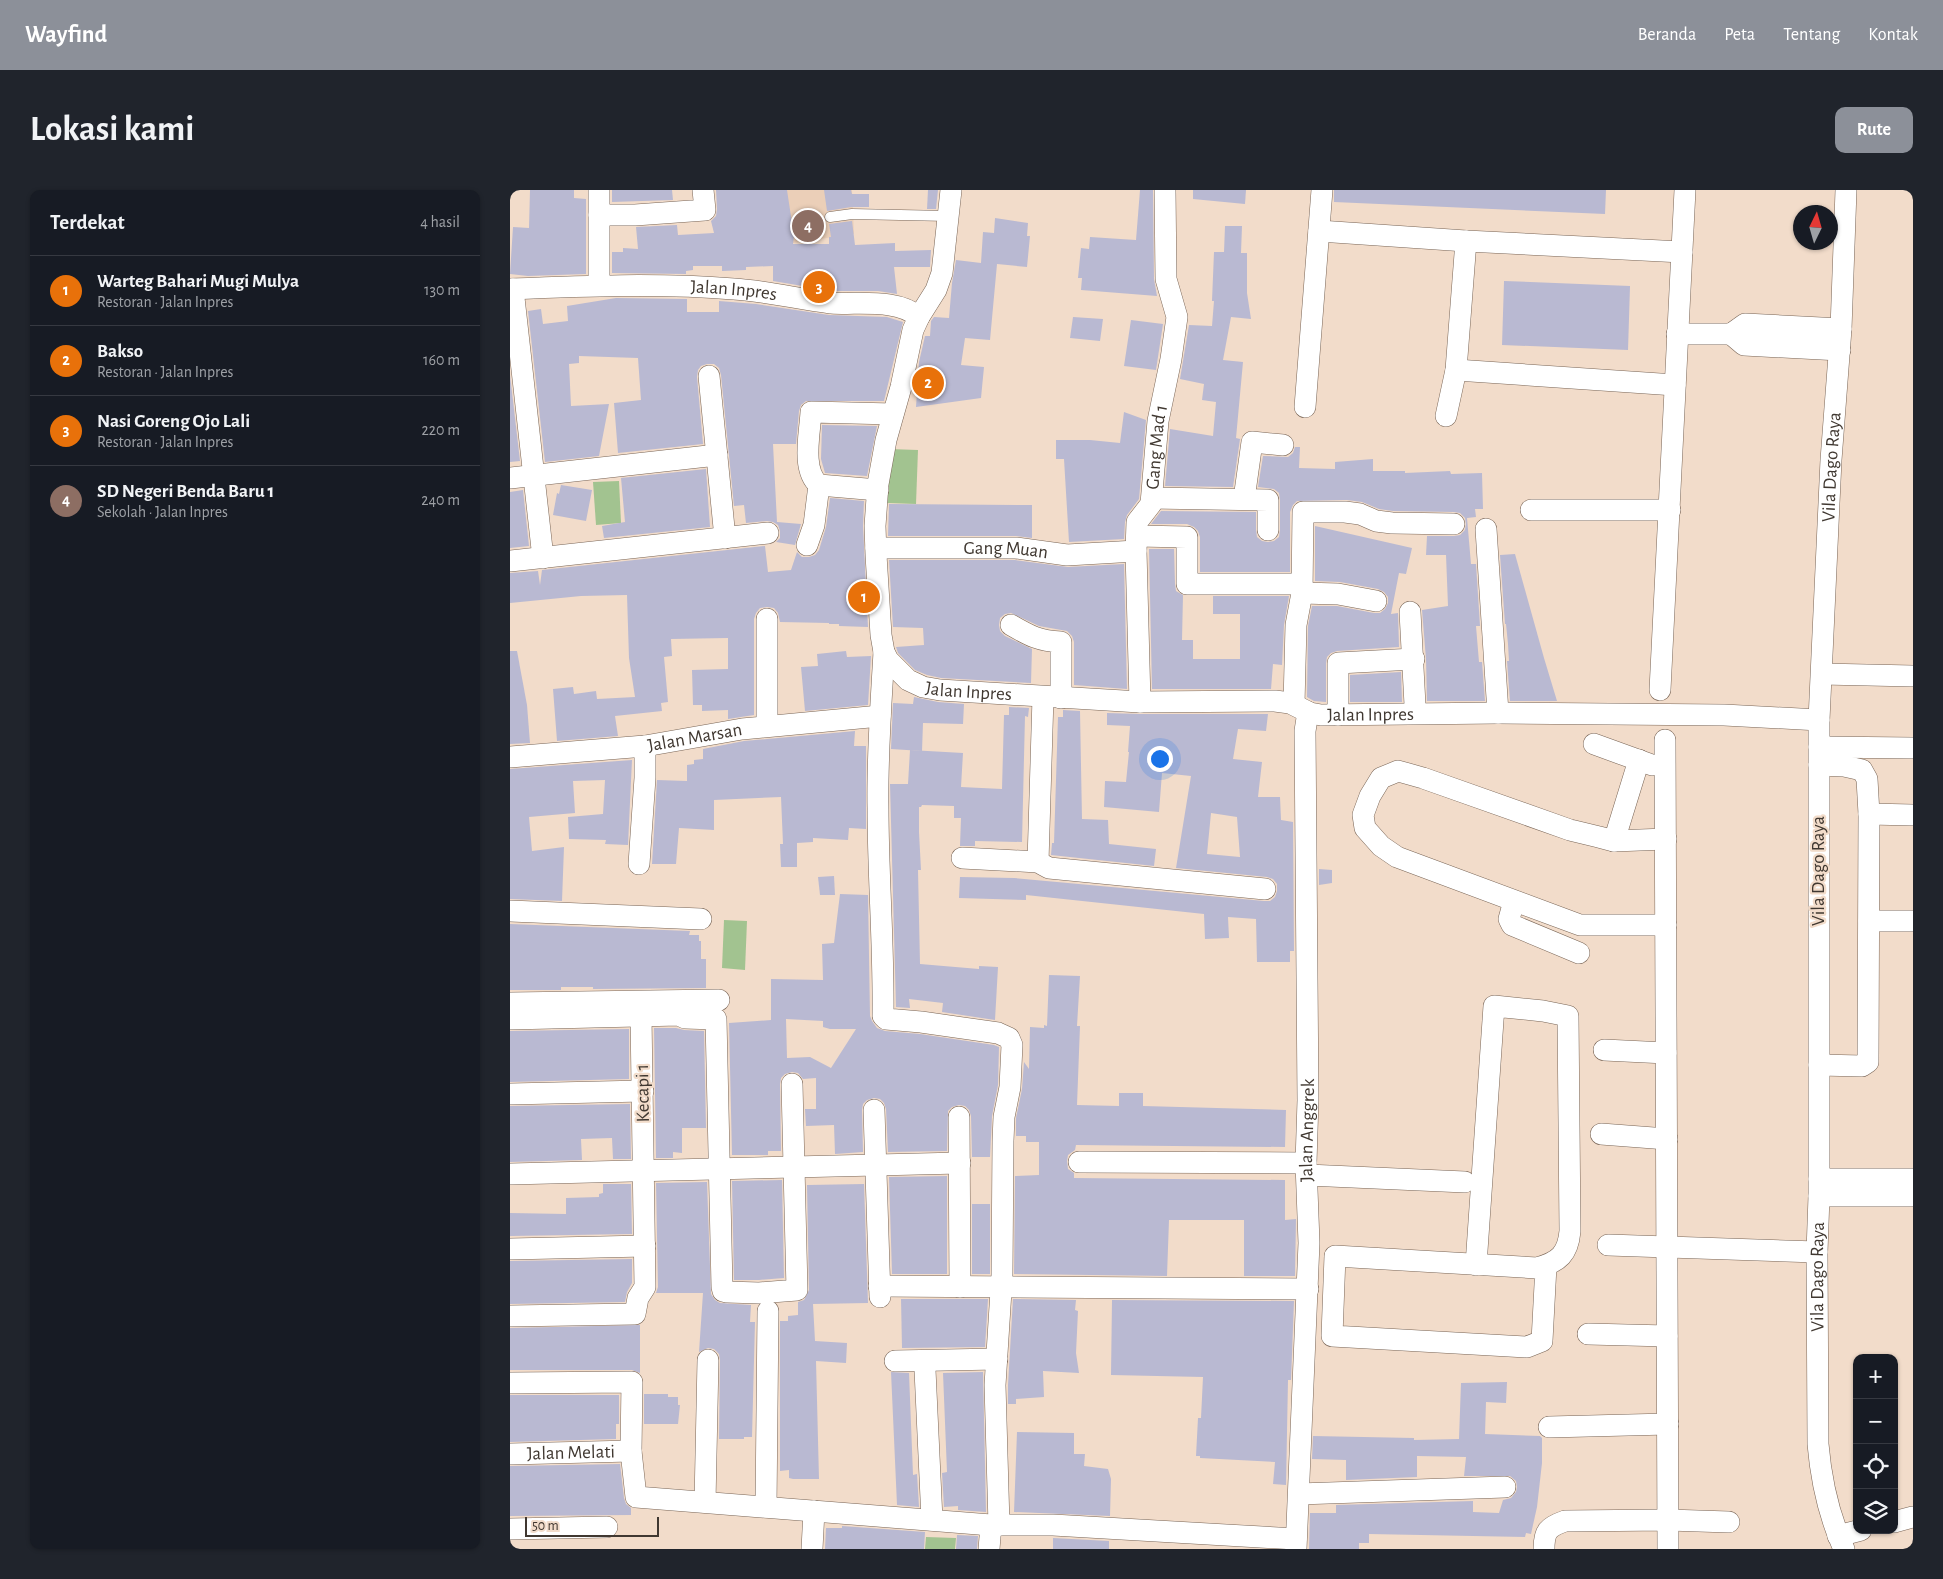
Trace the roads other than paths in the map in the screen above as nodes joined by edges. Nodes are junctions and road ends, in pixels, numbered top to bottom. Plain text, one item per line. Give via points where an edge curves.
1 (599, 190) edge
2 (703, 190) edge
3 (951, 190) edge
4 (1165, 190) edge
5 (1322, 190) edge
6 (1685, 190) edge
7 (1846, 190) edge
8 (599, 214) junction
9 (948, 216) junction
10 (830, 217) dead end
11 (1320, 231) junction
12 (1466, 242) junction
13 (1682, 252) junction
14 (599, 285) junction
15 (512, 289) edge
16 (919, 317) junction
17 (1841, 329) junction
18 (1678, 334) junction
19 (1731, 334) junction
20 (1840, 350) junction
21 (1456, 370) junction
22 (708, 376) dead end
23 (1675, 385) junction
24 (1305, 407) dead end
25 (893, 414) junction
26 (1446, 416) dead end
27 (1283, 445) dead end
28 (717, 455) junction
29 (534, 476) junction
30 (510, 478) edge
31 (819, 485) junction
32 (878, 490) junction
33 (1152, 498) junction
34 (1244, 499) junction
35 (1531, 510) dead end
36 (1670, 510) junction
37 (1454, 524) dead end
38 (1486, 529) dead end
39 (1268, 530) dead end
40 (768, 533) dead end
41 (725, 538) junction
42 (1136, 544) junction
43 (806, 545) dead end
44 (876, 548) junction
45 (544, 558) junction
46 (510, 562) edge
47 (1302, 588) junction
48 (1376, 601) dead end
49 (1410, 612) dead end
50 (767, 619) dead end
51 (1011, 625) dead end
52 (884, 652) junction
53 (1414, 659) junction
54 (1822, 674) junction
55 (1913, 676) edge
56 (923, 687) junction
57 (1660, 690) dead end
58 (1052, 698) junction
59 (1140, 702) junction
60 (1415, 705) dead end
61 (881, 708) junction
62 (1301, 708) junction
63 (1498, 713) junction
64 (1338, 715) junction
65 (1819, 720) junction
66 (767, 726) junction
67 (1665, 740) dead end
68 (1594, 744) dead end
69 (645, 746) junction
70 (1913, 748) edge
71 (1819, 756) junction
72 (510, 757) edge
73 (1639, 760) junction
74 (1666, 770) junction
75 (1869, 814) junction
76 (1913, 815) edge
77 (1666, 839) junction
78 (1614, 840) junction
79 (962, 858) dead end
80 (1038, 862) junction
81 (639, 864) dead end
82 (1266, 889) dead end
83 (1514, 901) junction
84 (510, 911) edge
85 (701, 919) dead end
86 (1869, 921) junction
87 (1913, 921) edge
88 (1580, 925) junction
89 (1666, 925) junction
90 (719, 1000) dead end
91 (510, 1003) edge
92 (642, 1016) junction
93 (510, 1019) edge
94 (1604, 1050) dead end
95 (1666, 1054) junction
96 (1819, 1065) junction
97 (792, 1084) dead end
98 (643, 1091) junction
99 (510, 1094) edge
100 (874, 1110) dead end
101 (959, 1116) dead end
102 (1601, 1134) dead end
103 (1667, 1139) junction
104 (1079, 1162) dead end
105 (960, 1163) junction
106 (876, 1165) junction
107 (794, 1167) junction
108 (719, 1169) junction
109 (1307, 1169) junction
110 (645, 1171) junction
111 (510, 1174) edge
112 (1913, 1179) edge
113 (1465, 1182) dead end
114 (1819, 1188) junction
115 (1913, 1196) edge
116 (1608, 1244) dead end
117 (645, 1246) junction
118 (1668, 1246) junction
119 (510, 1250) edge
120 (1817, 1252) junction
121 (1476, 1265) junction
122 (1546, 1266) junction
123 (960, 1287) junction
124 (1001, 1287) junction
125 (1308, 1294) junction
126 (1333, 1301) junction
127 (768, 1310) dead end
128 (510, 1316) edge
129 (1588, 1334) dead end
130 (1667, 1336) junction
131 (997, 1359) junction
132 (708, 1360) dead end
133 (895, 1361) dead end
134 (925, 1370) dead end
135 (510, 1383) edge
136 (1668, 1424) junction
137 (1548, 1428) dead end
138 (631, 1451) junction
139 (510, 1454) edge
140 (1505, 1487) dead end
141 (1299, 1494) junction
142 (705, 1502) junction
143 (766, 1507) junction
144 (814, 1511) junction
145 (1913, 1517) edge
146 (932, 1520) junction
147 (1668, 1520) junction
148 (1898, 1521) edge
149 (1729, 1522) dead end
150 (995, 1525) junction
151 (607, 1527) dead end
152 (510, 1529) edge
153 (1854, 1534) edge
154 (1841, 1542) edge
155 (1296, 1544) edge
156 (812, 1549) edge
157 (989, 1549) edge
158 (1544, 1549) edge
159 (1668, 1549) edge

1 - 8 street
2 - 8 street via 704,210
3 - 9 street
4 - 33 street, Gang Mad 1 via 1166,279 1176,317 1158,421
5 - 11 street
6 - 13 street
7 - 17 street, Vila Dago Raya
8 - 14 street
9 - 10 lane via 861,214
9 - 16 street via 940,279
11 - 12 street
11 - 24 street
12 - 13 street
12 - 21 street
13 - 18 street
14 - 15 street, Jalan Inpres
14 - 16 street, Jalan Inpres via 734,289 830,302 897,305
15 - 29 street
16 - 25 street, Jalan Inpres
17 - 19 street via 1745,324
17 - 20 street, Vila Dago Raya
18 - 19 street
18 - 23 street
19 - 20 street via 1744,345
20 - 54 street, Vila Dago Raya via 1831,460
21 - 23 street
21 - 26 street
22 - 28 street
23 - 36 street
25 - 31 street via 811,412 809,461 813,480
25 - 32 street, Jalan Inpres
27 - 34 street via 1252,442
28 - 29 street
28 - 41 street
29 - 30 street
29 - 45 street
31 - 32 street
31 - 43 street via 814,525
32 - 44 street, Jalan Inpres
33 - 34 street
33 - 42 street, Gang Mad 1 via 1137,522
34 - 39 street via 1268,500
35 - 36 street
36 - 57 street
37 - 47 street, Jalan Anggrek via 1392,523 1345,512 1303,512
38 - 63 street
40 - 41 street
41 - 45 street
42 - 44 street, Gang Muan via 1067,555 1016,548
42 - 47 street, Gang Muan via 1187,537 1187,584
42 - 59 street, Gang Mad 1
44 - 52 street, Jalan Inpres
45 - 46 street
47 - 48 street
47 - 62 street, Jalan Anggrek via 1296,625
49 - 53 street
50 - 66 street
51 - 58 street via 1032,637 1061,642
52 - 56 street, Jalan Inpres via 903,676
52 - 61 street
53 - 60 street
53 - 64 street via 1338,663
54 - 55 street
54 - 65 street, Vila Dago Raya
56 - 58 street, Jalan Inpres
56 - 61 street, Jalan Marsan
58 - 59 street, Jalan Inpres
58 - 80 street
59 - 62 street, Jalan Inpres via 1253,700 1286,702
61 - 66 street, Jalan Marsan
61 - 124 street via 878,807 884,945 883,1016 886,1019 998,1033 1009,1038 1012,1045 1010,1086 1002,1141
62 - 64 street, Jalan Inpres via 1314,714
62 - 109 street, Jalan Anggrek via 1305,731
63 - 64 street, Jalan Inpres
63 - 65 street, Jalan Inpres via 1724,714
65 - 71 street, Vila Dago Raya
66 - 69 street, Jalan Marsan
67 - 74 street
68 - 73 street
69 - 72 street, Jalan Marsan
69 - 81 street
70 - 71 street
71 - 75 street via 1862,770 1868,779
71 - 96 street, Vila Dago Raya
73 - 74 street
73 - 78 street
74 - 77 street
75 - 76 street
75 - 86 street
77 - 78 street
77 - 89 street
78 - 83 street via 1570,830 1423,778 1398,772 1381,778 1362,815 1365,828 1381,846 1396,857
79 - 80 street
80 - 82 street via 1049,868
83 - 88 street
83 - 88 street via 1509,919 1512,925 1578,963
84 - 85 street
86 - 87 street
86 - 96 street via 1868,1062 1862,1066
88 - 89 street
89 - 95 street
90 - 91 street
92 - 93 street
92 - 98 street, Kecapi 1
92 - 108 street via 716,1019
94 - 95 street
95 - 103 street
96 - 114 street, Vila Dago Raya
97 - 107 street
98 - 99 street
98 - 110 street, Kecapi 1
100 - 106 street
101 - 105 street
102 - 103 street
103 - 118 street
104 - 109 street
105 - 106 street
105 - 123 street
106 - 107 street
106 - 123 street via 880,1292
107 - 108 street
107 - 108 street via 797,1290 760,1293 723,1291
108 - 110 street
109 - 113 street
109 - 125 street, Jalan Anggrek
110 - 111 street
110 - 117 street, Kecapi 1
112 - 114 street
114 - 115 street
114 - 120 street, Vila Dago Raya
116 - 118 street
117 - 119 street
117 - 128 street, Kecapi 1 via 645,1287 638,1298 635,1314
118 - 120 street
118 - 130 street
120 - 154 street, Vila Dago Raya via 1820,1471
121 - 122 street
121 - 122 street via 1494,1006 1568,1016 1569,1244 1561,1257
121 - 126 street via 1335,1256
122 - 126 street via 1542,1341 1527,1347 1332,1336
123 - 124 street
124 - 125 street
124 - 131 street
125 - 126 street
125 - 141 street, Jalan Anggrek
127 - 143 street
129 - 130 street
130 - 136 street
131 - 133 street
131 - 150 street
132 - 142 street
134 - 146 street
135 - 138 street via 632,1382
136 - 137 street
136 - 147 street
138 - 139 street, Jalan Melati
138 - 142 street via 636,1497
140 - 141 street
141 - 155 street, Jalan Anggrek
142 - 143 street
143 - 144 street
144 - 146 street
144 - 156 street
145 - 148 street
146 - 150 street
147 - 149 street
147 - 158 street via 1565,1521 1552,1525 1544,1536
147 - 159 street
150 - 155 street via 1053,1525
150 - 157 street
151 - 152 street
153 - 154 street

